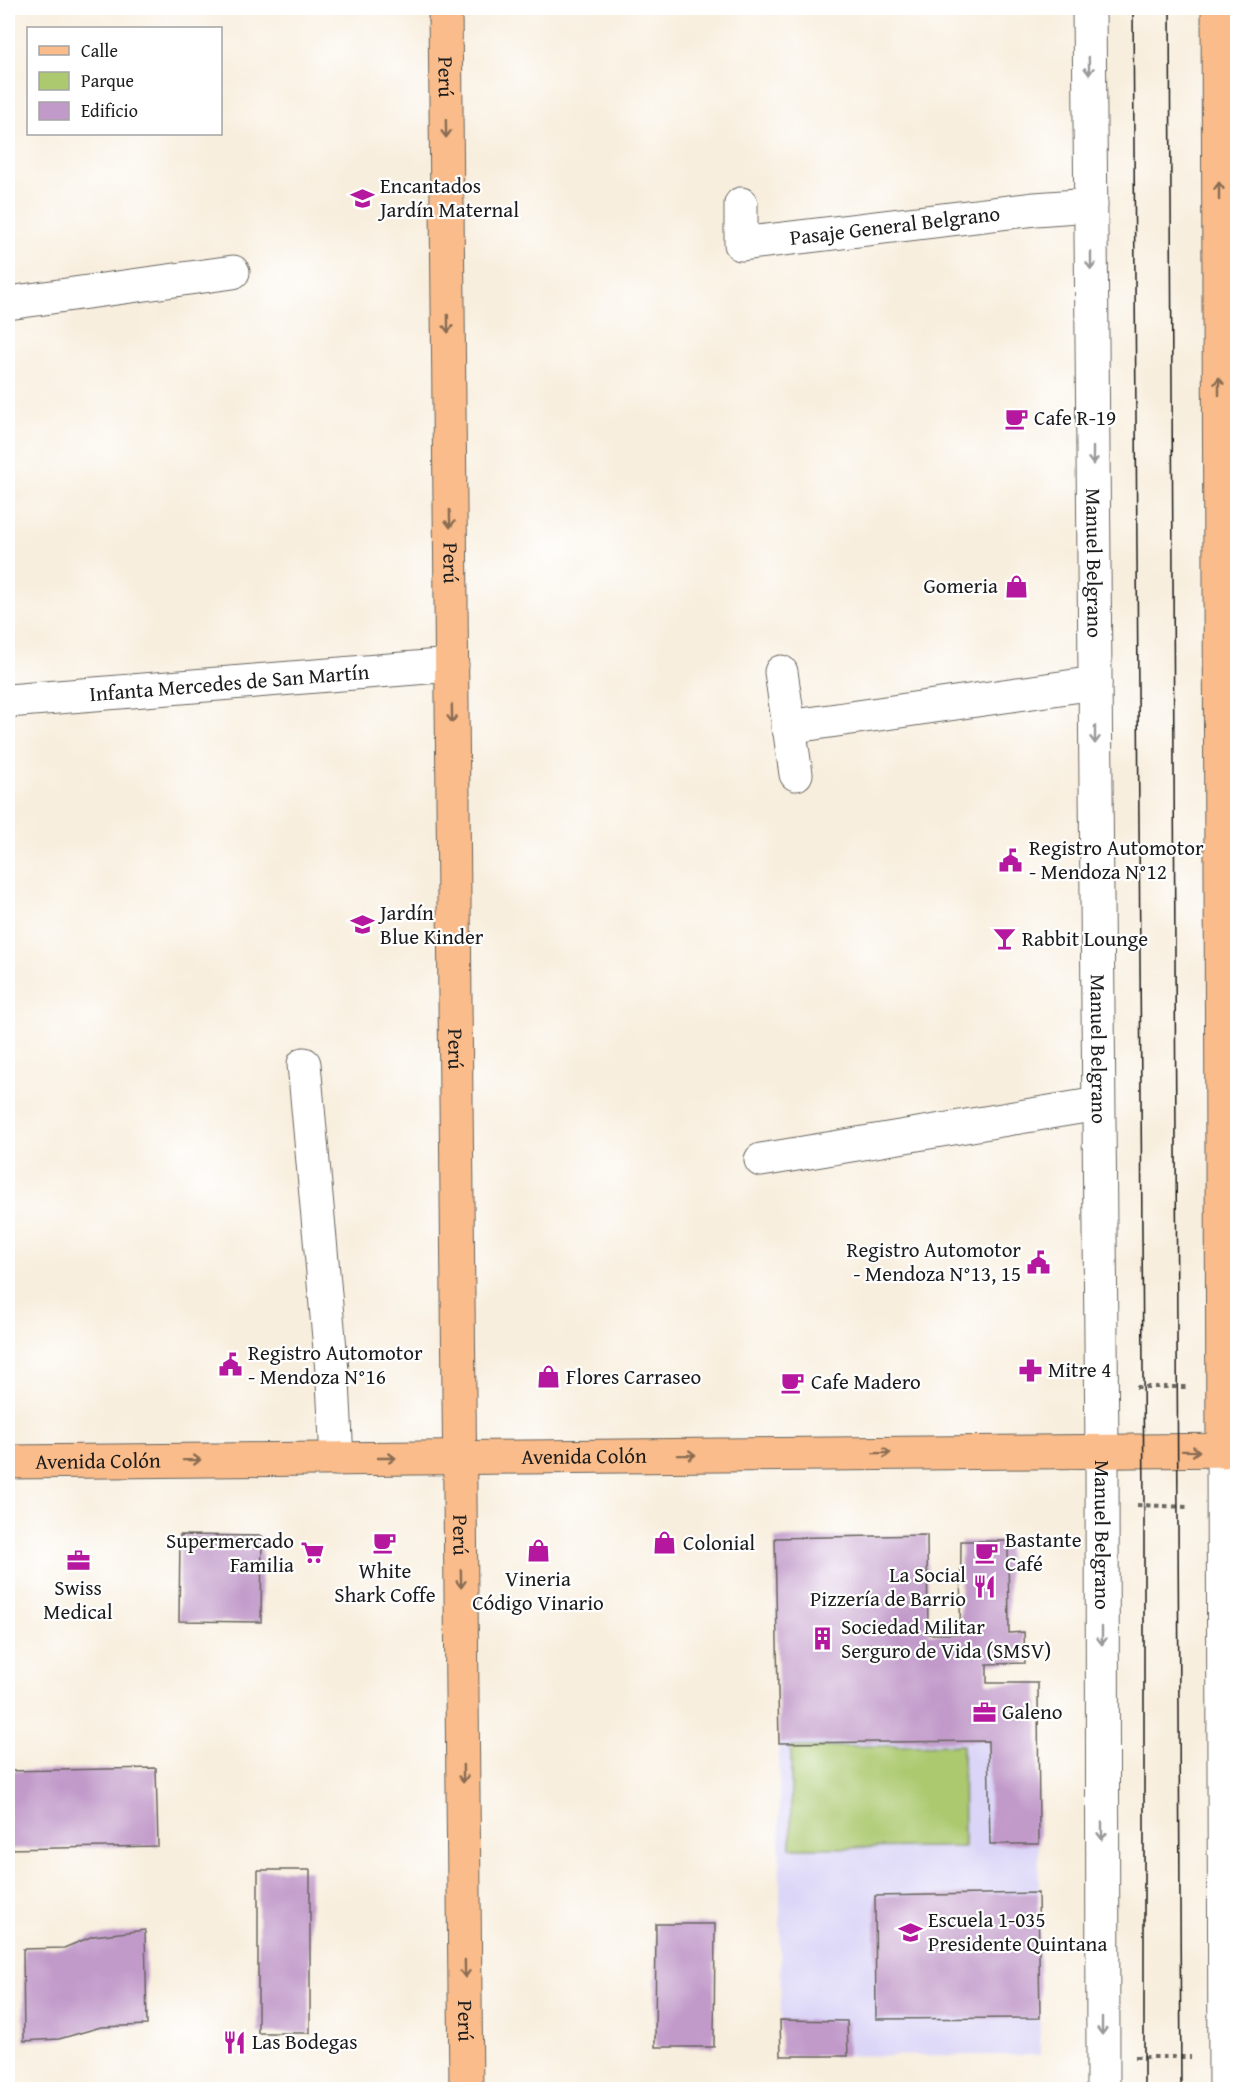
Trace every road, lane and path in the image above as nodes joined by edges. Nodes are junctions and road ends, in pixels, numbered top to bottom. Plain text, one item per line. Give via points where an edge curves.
1 (445, 8) edge
2 (1089, 8) edge
3 (1218, 8) edge
4 (741, 204) dead end
5 (1091, 205) junction
6 (233, 272) dead end
7 (8, 303) edge
8 (452, 665) junction
9 (781, 672) dead end
10 (1095, 683) junction
11 (8, 701) edge
12 (788, 727) junction
13 (796, 774) dead end
14 (303, 1064) dead end
15 (1098, 1104) junction
16 (761, 1160) dead end
17 (1230, 1220) edge
18 (1238, 1292) edge
19 (1223, 1387) junction
20 (1101, 1388) junction
21 (1230, 1450) edge
22 (1102, 1451) junction
23 (460, 1457) junction
24 (337, 1459) junction
25 (8, 1462) edge
26 (1224, 2056) junction
27 (1102, 2057) junction
28 (466, 2090) edge
29 (1103, 2090) edge
30 (1224, 2090) edge

1 -> 8 main road, Perú
2 -> 5 street, Manuel Belgrano
17 -> 3 main road
4 - 5 street, Pasaje General Belgrano via 741,244
5 -> 10 street, Manuel Belgrano
6 - 7 street
8 - 11 street, Infanta Mercedes de San Martín
8 -> 23 main road, Perú
9 - 12 street
10 - 12 street
10 -> 15 street, Manuel Belgrano
12 - 13 street
14 - 24 street
15 - 16 street
15 - 20 street, Manuel Belgrano
17 - 18 street
17 - 19 main road
19 - 20 path
19 - 21 main road
20 - 22 street, Manuel Belgrano
22 -> 21 main road, Avenida Colón
21 - 26 street
23 -> 22 main road, Avenida Colón
22 -> 27 street, Manuel Belgrano
24 -> 23 main road, Avenida Colón
23 -> 28 main road, Perú
25 -> 24 main road, Avenida Colón
26 - 27 path
26 - 30 street
27 - 29 street, Manuel Belgrano

